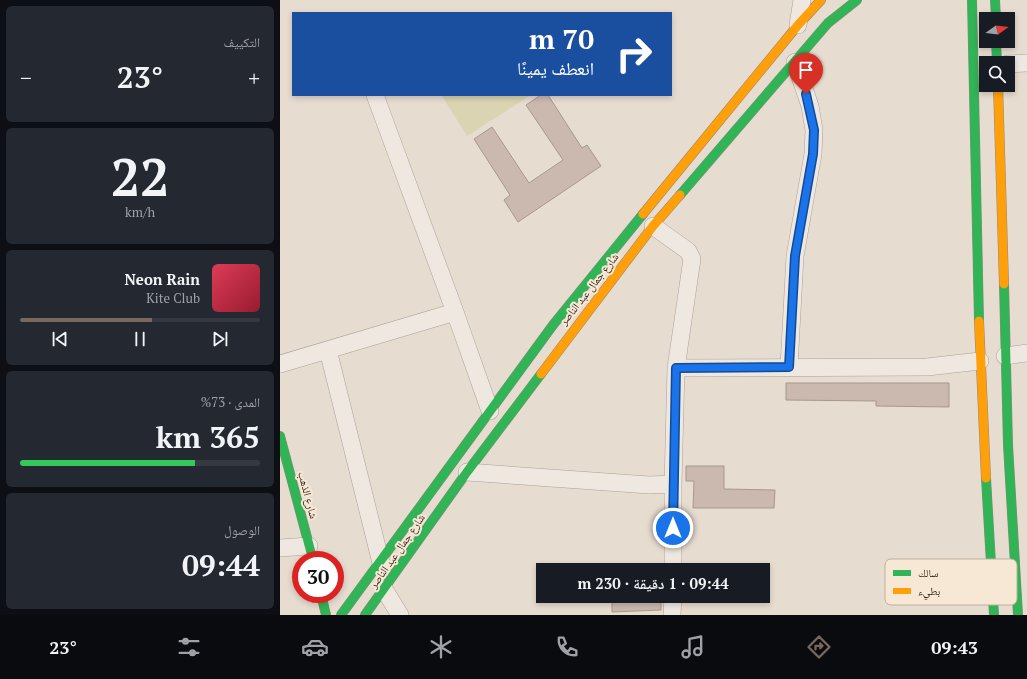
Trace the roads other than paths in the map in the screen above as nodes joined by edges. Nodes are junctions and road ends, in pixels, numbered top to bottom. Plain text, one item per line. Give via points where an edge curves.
1 (802, 0) edge
2 (821, 0) edge
3 (858, 0) edge
4 (972, 0) edge
5 (995, 0) edge
6 (996, 12) edge
7 (798, 25) junction
8 (795, 62) junction
9 (1027, 63) edge
10 (1015, 64) edge
11 (998, 92) edge
12 (375, 96) edge
13 (653, 226) junction
14 (455, 312) junction
15 (328, 350) junction
16 (1027, 353) edge
17 (1005, 356) junction
18 (980, 361) junction
19 (280, 364) edge
20 (789, 367) junction
21 (676, 368) junction
22 (490, 411) junction
23 (280, 436) edge
24 (467, 472) junction
25 (673, 484) junction
26 (280, 548) edge
27 (299, 551) edge
28 (310, 551) edge
29 (991, 559) edge
30 (381, 563) junction
31 (673, 563) edge
32 (384, 590) junction
33 (1022, 595) edge
34 (323, 603) edge
35 (673, 603) edge
36 (326, 615) edge
37 (342, 615) edge
38 (365, 615) edge
39 (400, 615) edge
40 (672, 615) edge
41 (1018, 615) edge

1 - 7 street
2 - 7 main road, شارع جمال عبد الناصر
3 - 8 main road, شارع جمال عبد الناصر via 828,23
4 - 18 main road
5 - 6 main road
7 - 22 main road, شارع جمال عبد الناصر via 553,325
8 - 13 main road, شارع جمال عبد الناصر
8 - 20 street via 810,106 814,130 813,154 795,256
9 - 10 street
11 - 17 main road
12 - 14 street
13 - 21 street via 691,254
13 - 24 main road, شارع جمال عبد الناصر
14 - 15 street
14 - 22 street
15 - 19 street
15 - 30 street
16 - 17 street
17 - 33 main road via 1008,445
18 - 20 street via 927,367
18 - 29 main road
20 - 21 street
21 - 25 street
22 - 30 main road, شارع جمال عبد الناصر
23 - 28 main road, شارع الذهب
24 - 25 street via 649,485
24 - 32 main road, شارع جمال عبد الناصر
25 - 31 street
26 - 27 street
30 - 37 main road, شارع جمال عبد الناصر
32 - 38 main road, شارع جمال عبد الناصر
32 - 39 street
33 - 41 main road
34 - 36 main road
35 - 40 street

